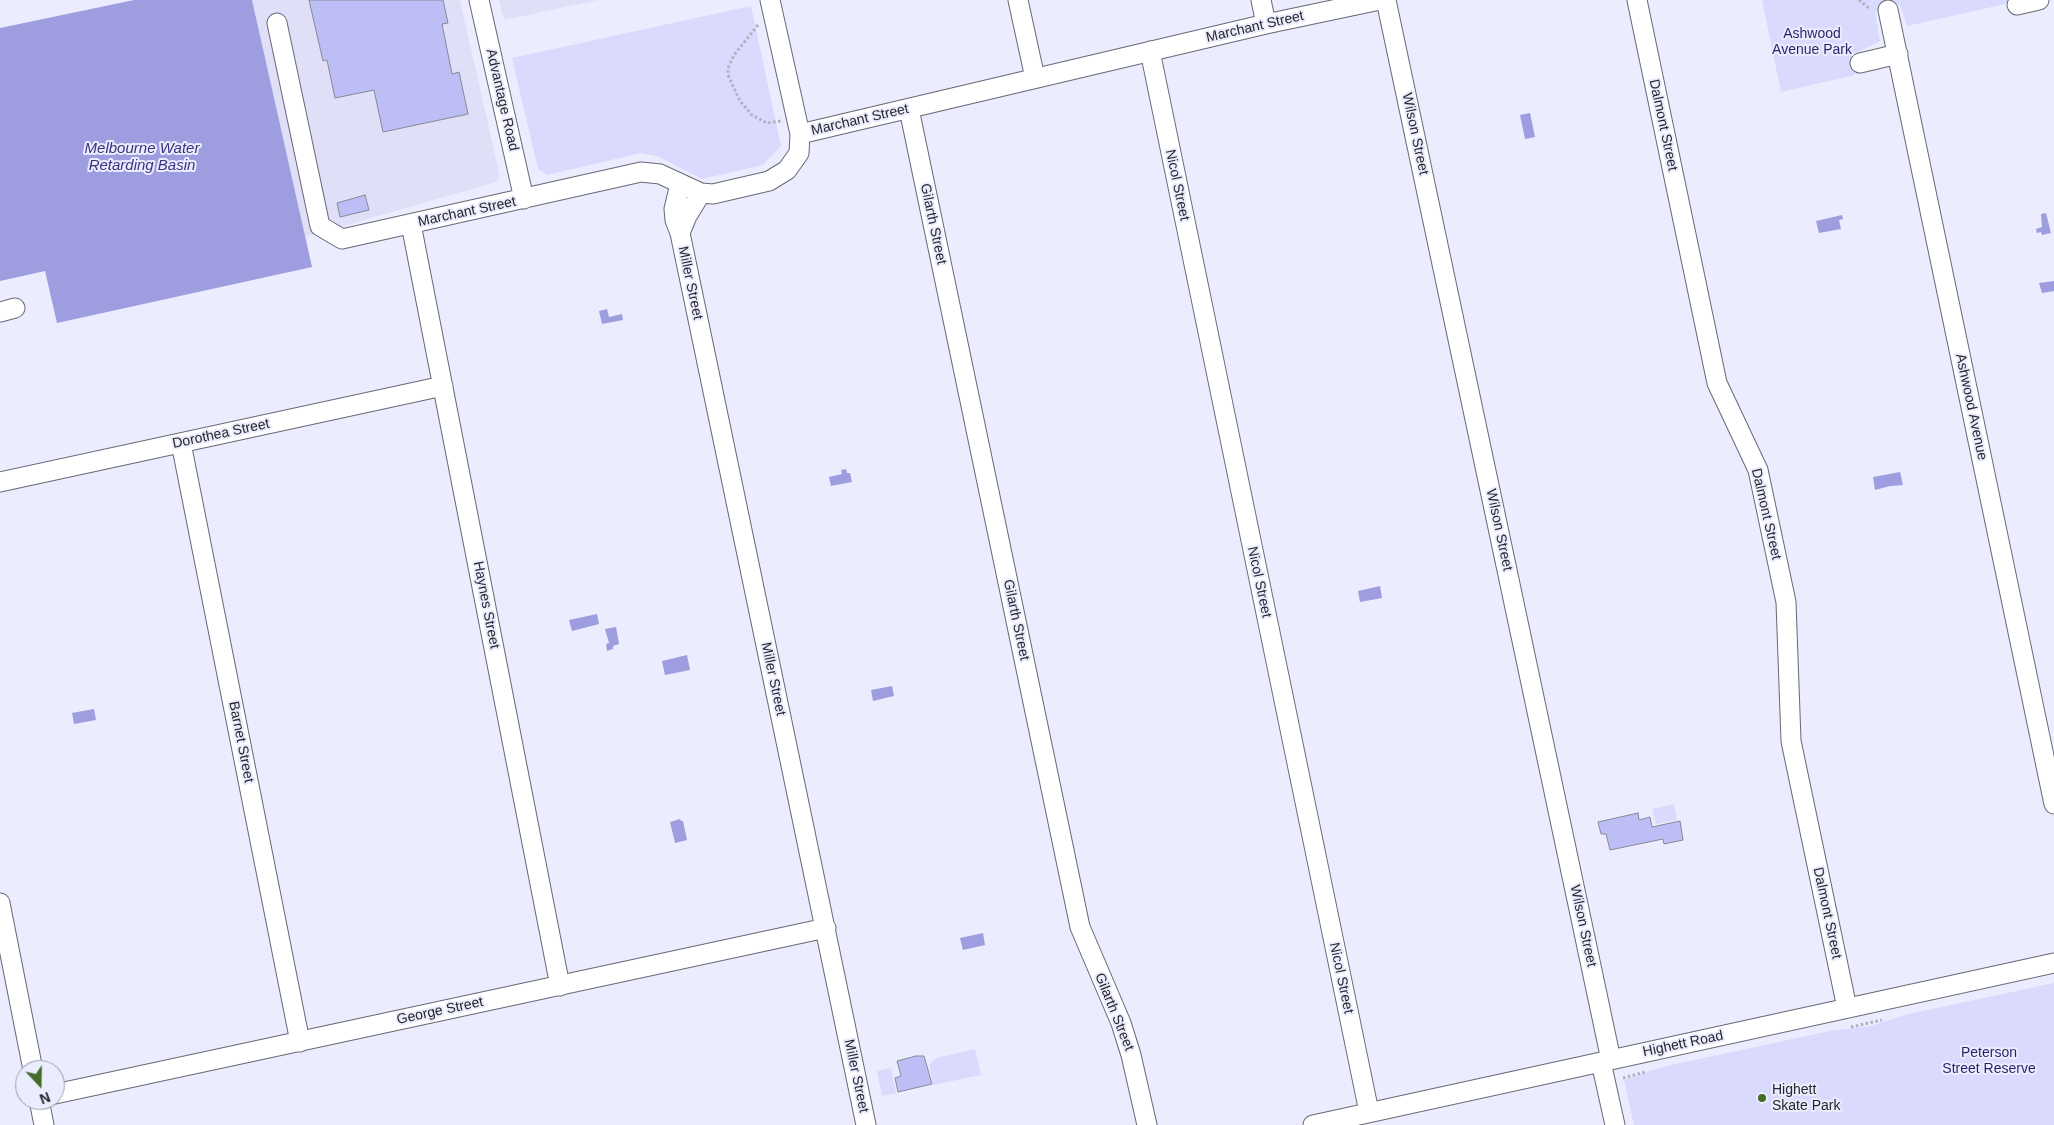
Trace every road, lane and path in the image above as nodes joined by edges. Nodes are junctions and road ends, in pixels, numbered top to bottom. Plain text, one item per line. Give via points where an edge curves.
1 (479, 0) edge
2 (770, 0) edge
3 (1018, 0) edge
4 (1261, 0) edge
5 (1380, 0) edge
6 (1386, 0) edge
7 (1637, 0) edge
8 (2039, 0) edge
9 (2017, 5) dead end
10 (1888, 10) dead end
11 (277, 23) dead end
12 (1266, 24) junction
13 (758, 26) dead end
14 (1150, 51) junction
15 (1898, 54) junction
16 (1860, 63) dead end
17 (1035, 78) junction
18 (909, 109) junction
19 (798, 125) junction
20 (680, 184) junction
21 (701, 193) junction
22 (524, 199) junction
23 (411, 224) junction
24 (680, 233) junction
25 (443, 386) junction
26 (181, 443) junction
27 (0, 482) edge
28 (2054, 804) edge
29 (0, 903) edge
30 (826, 928) junction
31 (2054, 963) edge
32 (560, 986) junction
33 (1847, 1008) junction
34 (300, 1042) junction
35 (31, 1060) edge
36 (1606, 1061) junction
37 (65, 1092) edge
38 (41, 1110) edge
39 (1369, 1112) junction
40 (44, 1125) edge
41 (866, 1125) edge
42 (1147, 1125) edge
43 (1313, 1125) edge
44 (1615, 1125) edge

1 - 22 street, Advantage Road
2 - 19 street
3 - 17 street
4 - 12 street
5 - 12 street, Marchant Street
6 - 36 street, Wilson Street
7 - 33 street, Dalmont Street via 1717,383 1758,470 1786,602 1791,741
8 - 9 street
10 - 15 street, Ashwood Avenue
11 - 23 street, Marchant Street via 320,226 342,240
12 - 14 street, Marchant Street
13 - 19 path via 734,55 728,68 730,81 740,101 761,122
14 - 17 street, Marchant Street
14 - 39 street, Nicol Street
15 - 16 street
15 - 28 street, Ashwood Avenue
17 - 18 street, Marchant Street
18 - 19 street, Marchant Street
18 - 42 street, Gilarth Street via 1080,927 1121,1023
19 - 21 street, Marchant Street via 800,144 795,160 787,170 769,181 713,194
20 - 21 street, Marchant Street
20 - 22 street, Marchant Street via 660,174 641,172
20 - 24 street, Miller Street via 674,209
21 - 24 street, Miller Street
22 - 23 street, Marchant Street
23 - 25 street, Haynes Street
24 - 30 street, Miller Street
25 - 26 street, Dorothea Street
25 - 32 street, Haynes Street
26 - 27 street, Dorothea Street
26 - 34 street, Barnet Street
29 - 35 street
30 - 32 street, George Street
30 - 41 street, Miller Street
31 - 33 street, Highett Road
32 - 34 street, George Street
33 - 36 street, Highett Road
34 - 37 street, George Street
36 - 39 street, Highett Road
36 - 44 street, Wilson Street
38 - 40 street
39 - 43 street, Highett Road

